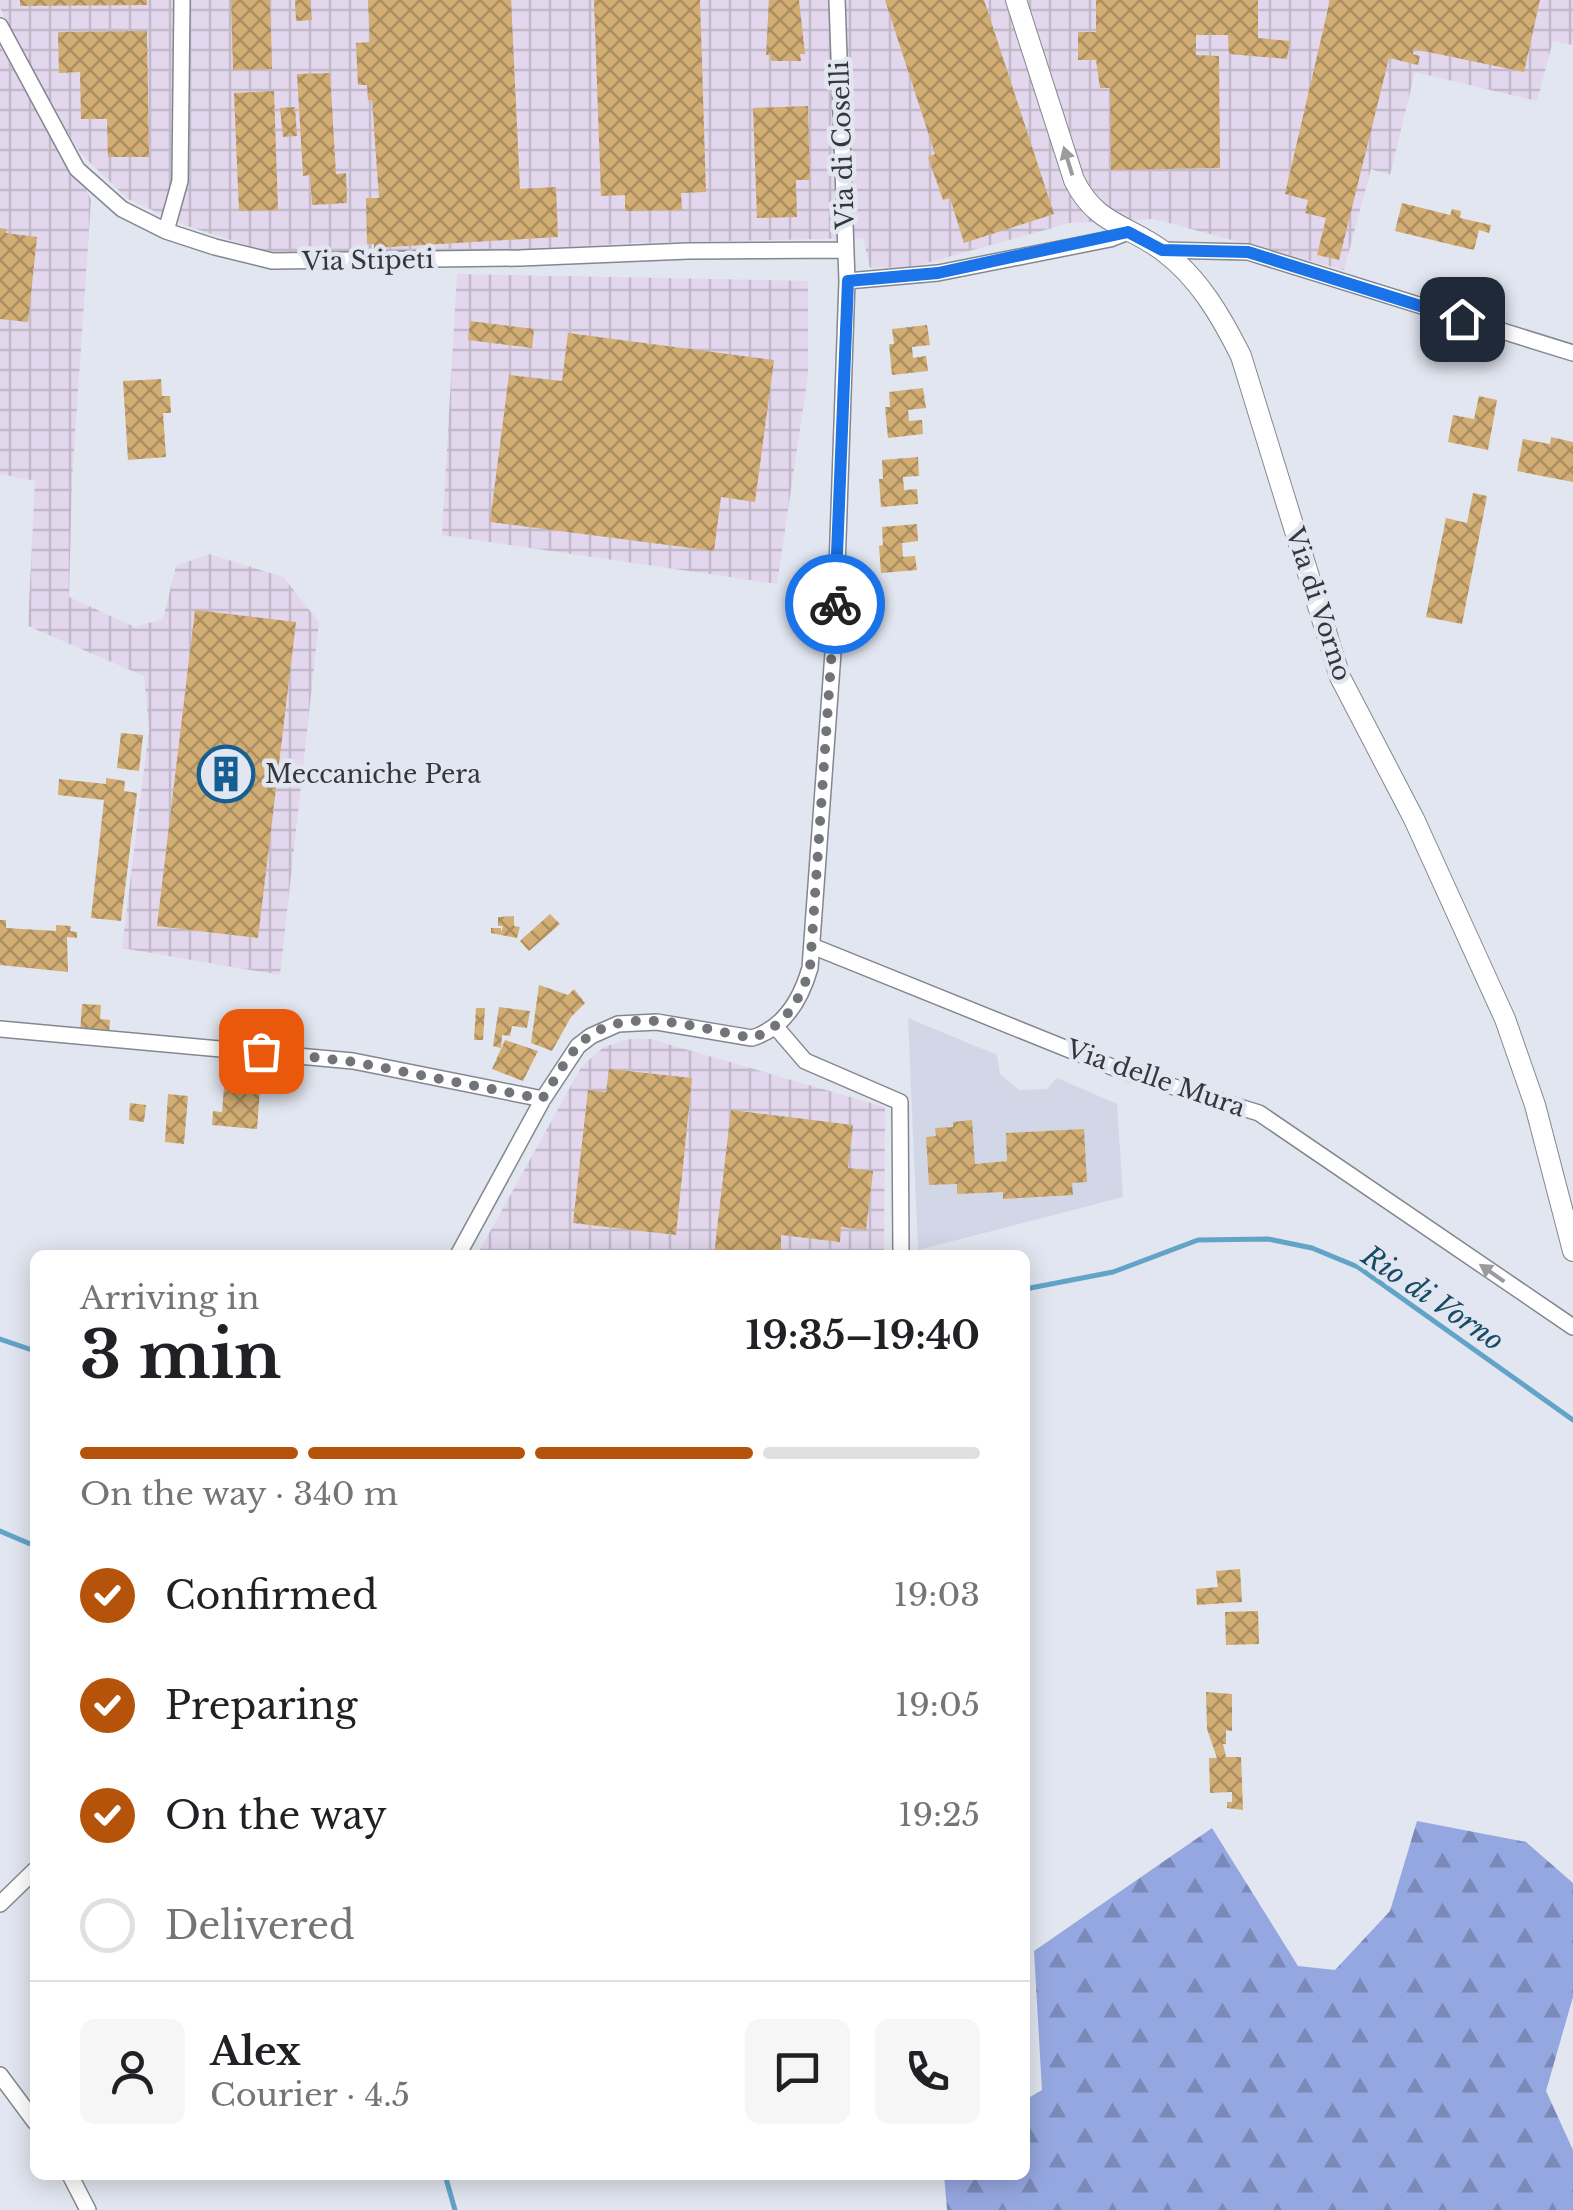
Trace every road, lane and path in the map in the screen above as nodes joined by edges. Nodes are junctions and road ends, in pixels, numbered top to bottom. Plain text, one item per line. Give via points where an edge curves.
1 (182, 0) edge
2 (836, 0) edge
3 (1016, 0) edge
4 (0, 26) edge
5 (166, 231) junction
6 (1128, 232) junction
7 (846, 250) junction
8 (1162, 250) junction
9 (848, 281) junction
10 (1573, 354) edge
11 (812, 946) junction
12 (776, 1026) junction
13 (0, 1029) edge
14 (542, 1099) junction
15 (461, 1250) edge
16 (901, 1250) edge
17 (1573, 1252) edge
18 (1573, 1327) edge
19 (30, 1875) edge
20 (0, 1904) edge
21 (0, 2075) edge
22 (30, 2115) edge
23 (73, 2180) edge
24 (88, 2210) edge

1 - 5 street via 180,181
2 - 7 street, Via di Coselli
6 -> 3 street, Via di Vorno via 1085,203
4 - 5 street, Via Stipeti via 77,169 122,209
5 - 7 street, Via Stipeti via 272,262
6 - 8 street, Via di Vorno
6 - 9 street via 953,270
7 - 9 street, Via di Coselli
8 - 10 street via 1248,252
8 - 17 street, Via di Vorno via 1198,284 1241,356 1340,678 1414,819 1505,1020
9 - 11 street, Via di Coselli
11 - 12 street, Via di Coselli via 803,993
18 -> 11 street, Via delle Mura via 1259,1113 1122,1071
12 - 14 street via 752,1038 657,1022 618,1024 578,1046
12 - 16 street via 805,1062 900,1102
13 - 14 street via 354,1062
14 - 15 street
19 - 20 street
21 - 22 street
23 - 24 street

